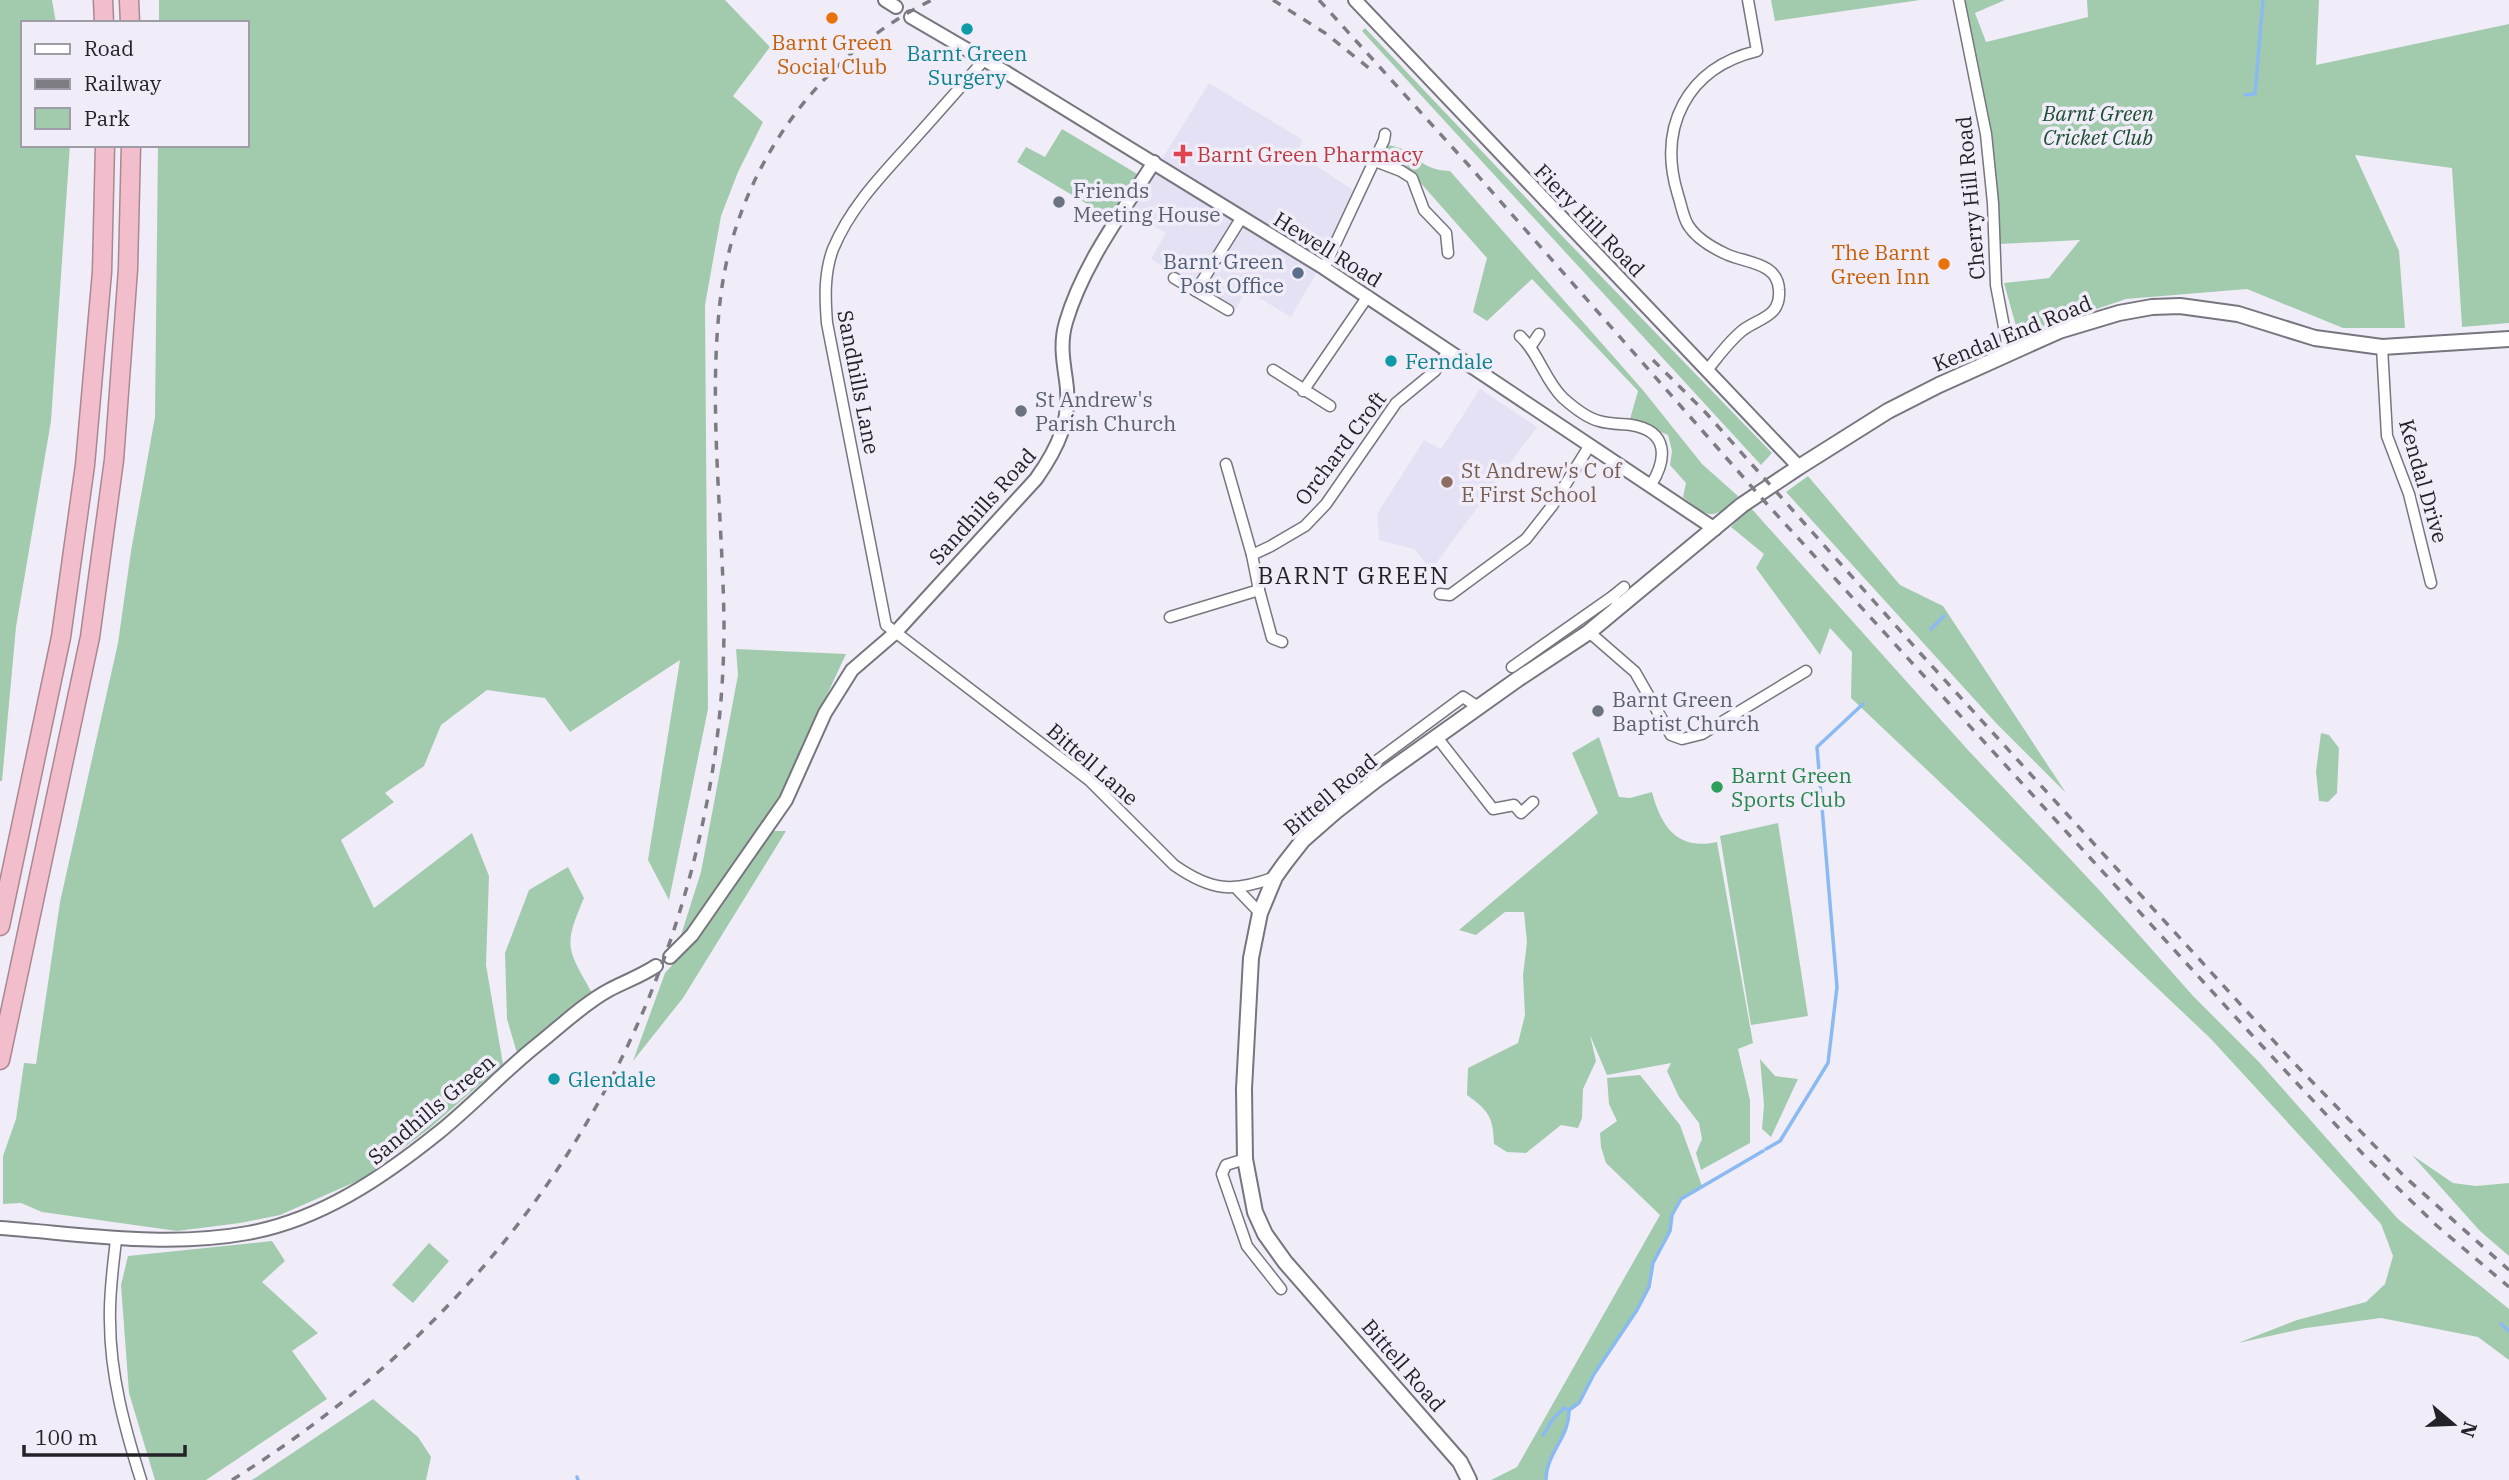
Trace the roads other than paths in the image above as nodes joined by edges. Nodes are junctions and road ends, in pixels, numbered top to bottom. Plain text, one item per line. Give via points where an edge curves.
1 (103, 0) edge
2 (129, 0) edge
3 (1355, 0) edge
4 (1748, 0) edge
5 (1959, 0) edge
6 (911, 17) dead end
7 (104, 21) edge
8 (130, 21) edge
9 (985, 60) junction
10 (1385, 134) dead end
11 (105, 147) edge
12 (131, 147) edge
13 (1375, 161) junction
14 (1154, 162) junction
15 (1242, 217) junction
16 (1448, 253) dead end
17 (1324, 268) junction
18 (1174, 278) dead end
19 (1196, 291) junction
20 (1368, 296) junction
21 (1228, 310) dead end
22 (1539, 334) dead end
23 (1520, 336) dead end
24 (2509, 339) edge
25 (1531, 346) junction
26 (2382, 347) junction
27 (1448, 351) junction
28 (2009, 353) junction
29 (1273, 370) dead end
30 (1707, 370) junction
31 (1303, 391) junction
32 (1330, 406) dead end
33 (1590, 445) junction
34 (1226, 464) dead end
35 (1799, 467) junction
36 (1651, 485) junction
37 (1715, 529) junction
38 (1252, 555) junction
39 (2431, 583) dead end
40 (1624, 587) dead end
41 (1259, 590) junction
42 (1440, 593) dead end
43 (1616, 602) junction
44 (1170, 617) dead end
45 (1589, 632) junction
46 (895, 633) junction
47 (1282, 642) dead end
48 (1541, 656) junction
49 (1512, 667) dead end
50 (1807, 671) dead end
51 (1478, 707) junction
52 (1436, 736) junction
53 (1376, 780) junction
54 (1533, 802) dead end
55 (1275, 877) junction
56 (1237, 888) junction
57 (1260, 913) junction
58 (0, 926) edge
59 (670, 957) joint
60 (656, 966) joint
61 (0, 1060) edge
62 (1245, 1159) junction
63 (0, 1228) edge
64 (116, 1240) junction
65 (1281, 1289) dead end
66 (141, 1480) edge
67 (1469, 1480) edge

1 - 7 highway
2 - 8 highway
3 - 30 street, Fiery Hill Road
4 - 30 street via 1757,51 1722,63 1700,81 1684,102 1671,153 1688,225 1727,255 1766,268 1780,288 1778,304 1764,320 1744,329
5 - 28 street, Cherry Hill Road via 1986,134 1996,285
6 - 9 street, Hewell Road
9 - 14 street, Hewell Road
9 - 46 street, Sandhills Lane via 870,188 850,216 827,273 827,323 886,625
10 - 13 street
11 - 58 highway via 102,272 85,466 61,637
12 - 61 highway via 128,270 114,460 90,637
13 - 16 street via 1412,178 1424,210 1446,233
13 - 17 street
14 - 15 street, Hewell Road
14 - 46 street, Sandhills Road via 1085,276 1066,321 1061,341 1069,406 1053,456
15 - 17 street, Hewell Road
15 - 19 street
17 - 20 street, Hewell Road
18 - 19 street
19 - 21 street
20 - 27 street, Hewell Road
20 - 31 street
22 - 25 street
23 - 25 street
24 - 26 main road, Kendal End Road
25 - 36 street via 1568,401 1595,420 1639,427 1656,437 1663,462
26 - 28 main road, Kendal End Road via 2315,338 2238,314 2180,306 2119,313 2059,331
26 - 39 street, Kendal Drive via 2386,436 2409,494
27 - 33 street, Hewell Road
27 - 38 street, Orchard Croft via 1435,371 1396,403 1326,504 1305,526
28 - 35 main road, Kendal End Road via 1888,411
29 - 31 street
30 - 35 street, Fiery Hill Road
31 - 32 street
33 - 36 street, Hewell Road
33 - 42 street via 1526,539 1450,595
34 - 38 street
35 - 37 main road, Bittell Road
36 - 37 street, Hewell Road
37 - 43 main road, Bittell Road
38 - 41 street
40 - 43 street
41 - 44 street
41 - 47 street via 1272,638
43 - 45 main road, Bittell Road
43 - 48 street
45 - 48 main road, Bittell Road
45 - 50 street via 1635,672 1671,735 1682,739 1702,734
46 - 56 street, Bittell Lane via 1089,780 1174,865 1210,885
46 - 59 street via 852,670 839,688 786,800 692,934
48 - 49 street
48 - 51 main road, Bittell Road
51 - 52 main road, Bittell Road
51 - 53 street via 1463,696 1367,768
52 - 53 main road, Bittell Road
52 - 54 street via 1493,809 1514,805 1521,813
53 - 55 main road, Bittell Road via 1303,840
55 - 56 street, Bittell Lane
55 - 57 main road, Bittell Road
56 - 57 street
57 - 62 main road, Bittell Road via 1247,1010
59 - 60 street
60 - 64 street, Sandhills Green via 607,991 535,1046 439,1133 369,1185 338,1201 298,1220 249,1233 167,1242
62 - 65 street via 1227,1166 1222,1174 1247,1246
62 - 67 main road, Bittell Road via 1255,1212 1271,1242 1460,1462
63 - 64 street, Sandhills Green
64 - 66 street via 111,1344 123,1416

